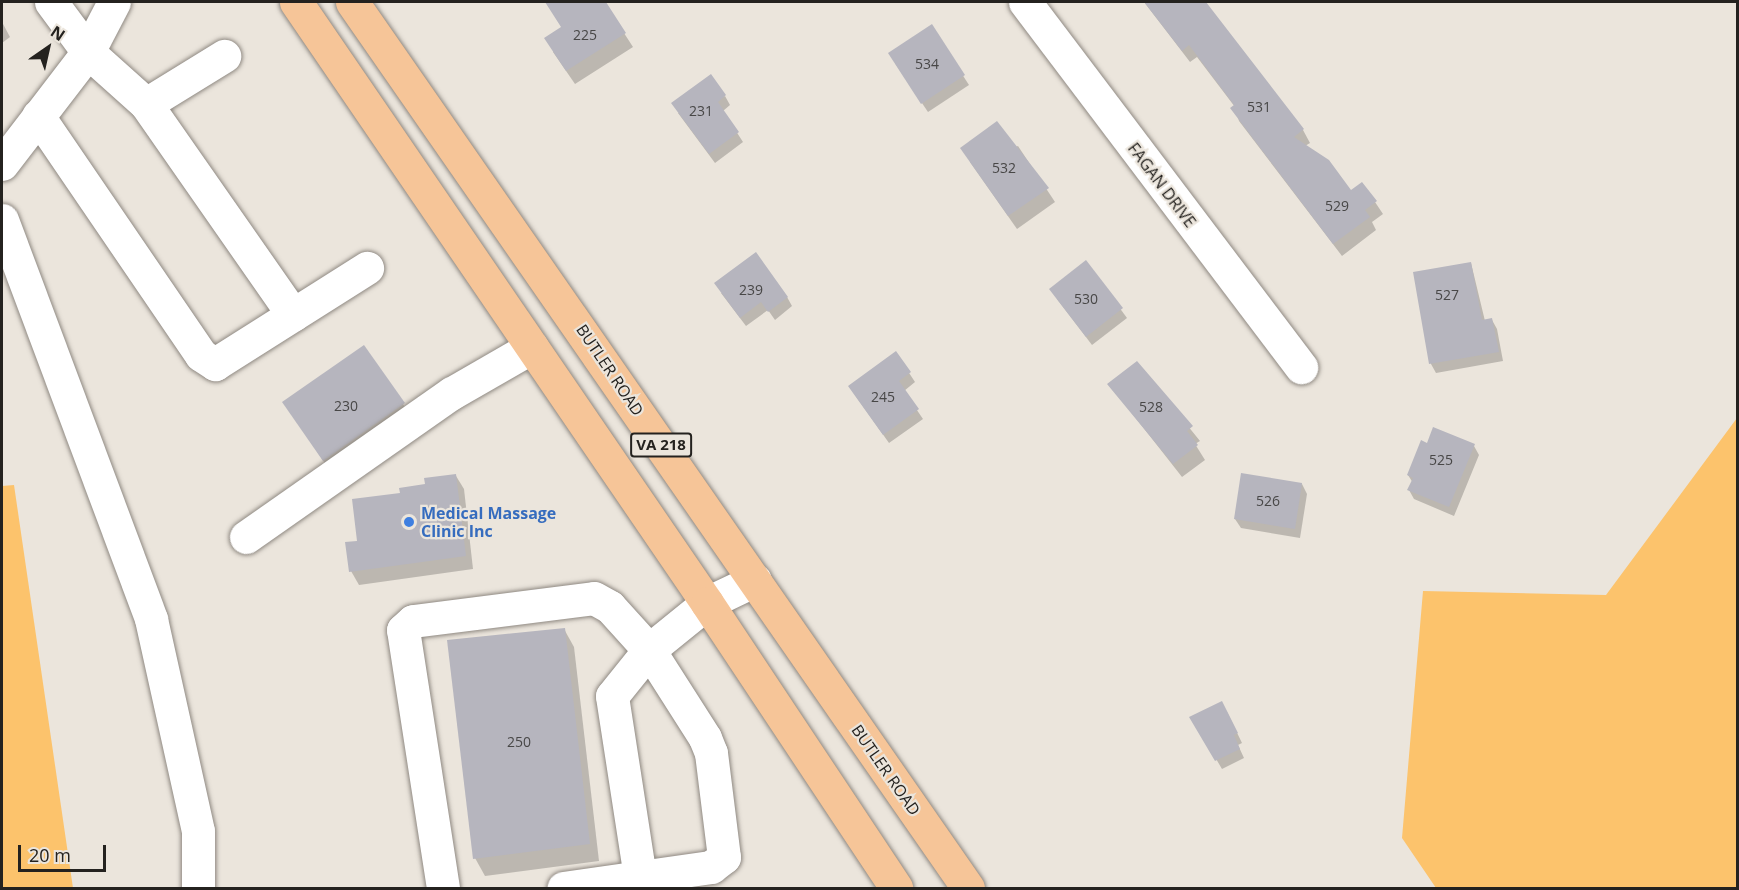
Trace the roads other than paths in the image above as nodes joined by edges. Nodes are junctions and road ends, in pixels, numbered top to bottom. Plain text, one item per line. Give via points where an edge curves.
1 (51, 2) edge
2 (114, 2) edge
3 (296, 2) edge
4 (352, 2) edge
5 (1025, 2) edge
6 (88, 52) junction
7 (224, 56) dead end
8 (146, 104) junction
9 (38, 116) junction
10 (2, 164) edge
11 (2, 220) edge
12 (367, 268) dead end
13 (293, 315) junction
14 (532, 347) junction
15 (1301, 367) dead end
16 (246, 537) dead end
17 (755, 580) junction
18 (707, 603) junction
19 (649, 650) junction
20 (640, 878) junction
21 (198, 888) edge
22 (443, 888) edge
23 (563, 888) edge
24 (896, 888) edge
25 (968, 888) edge

1 - 6 street
2 - 6 street
3 - 14 main road, VA 218
4 - 17 main road, BUTLER ROAD / VA 218
5 - 15 street, FAGAN DRIVE
6 - 8 street
6 - 9 street
7 - 8 street
8 - 13 street
9 - 10 street
9 - 13 street via 201,355 215,364
11 - 21 street via 151,619 198,831
12 - 13 street
14 - 16 street via 452,393
14 - 18 main road, VA 218
17 - 18 street
17 - 25 main road, BUTLER ROAD / VA 218
18 - 19 street
18 - 24 main road, VA 218
19 - 20 street via 612,696 611,705
19 - 20 street via 711,753 724,857 711,867
19 - 22 street via 610,607 594,598 406,624 403,630
20 - 23 street

